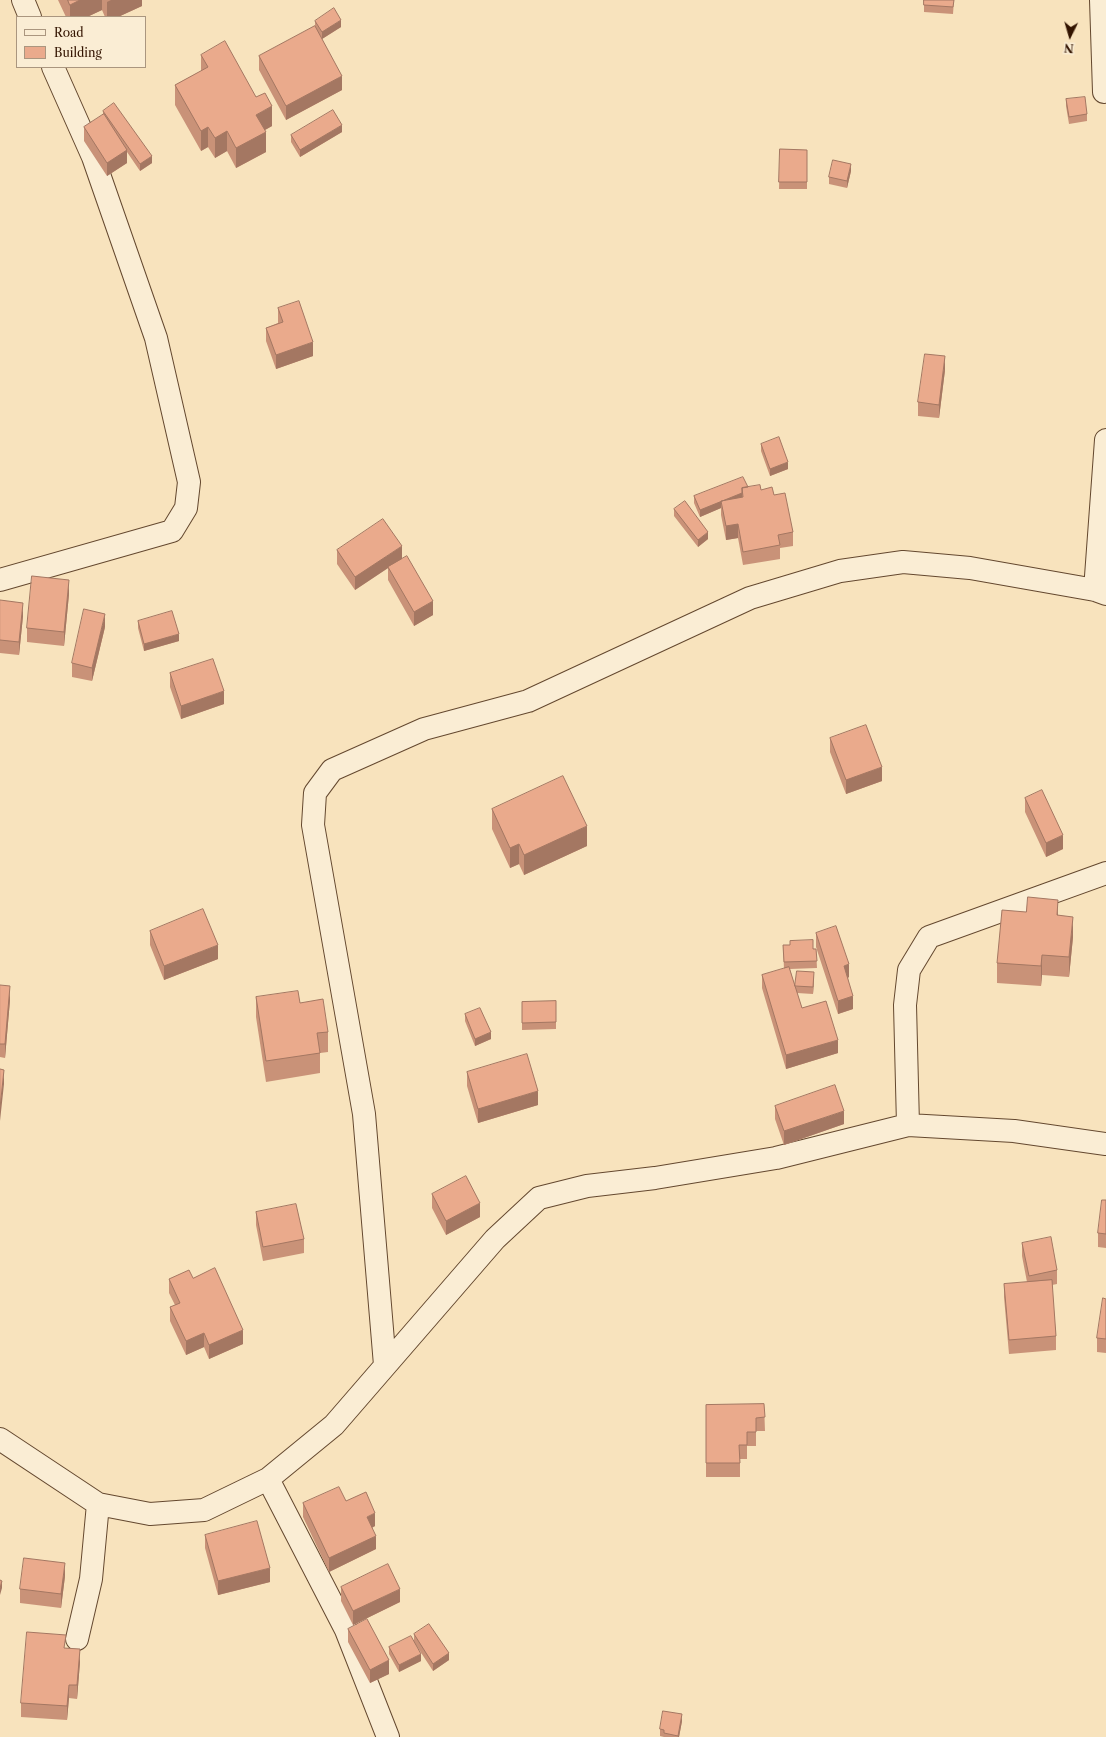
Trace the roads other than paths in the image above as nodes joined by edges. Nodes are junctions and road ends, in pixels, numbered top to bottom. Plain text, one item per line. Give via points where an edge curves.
1 (23, 0) edge
2 (1101, 0) edge
3 (30, 16) edge
4 (53, 68) edge
5 (1104, 92) dead end
6 (1106, 440) edge
7 (0, 580) edge
8 (1101, 592) edge
9 (1106, 873) edge
10 (908, 1125) junction
11 (1106, 1144) edge
12 (385, 1365) junction
13 (0, 1439) edge
14 (268, 1479) junction
15 (98, 1504) junction
16 (77, 1639) dead end
17 (388, 1737) edge

1 - 3 street
2 - 5 street
4 - 7 street via 93,157 156,338 189,482 186,508 172,531
6 - 8 street
8 - 12 street via 970,568 903,562 840,572 750,598 528,701 424,729 332,770 315,793 313,825 364,1114
9 - 10 street via 929,936 908,970 904,1005
10 - 11 street via 1014,1131
10 - 12 street via 776,1158 655,1178 587,1186 539,1198 495,1238
12 - 14 street via 334,1425
13 - 15 street
14 - 15 street via 204,1510 150,1514
14 - 17 street via 346,1630
15 - 16 street via 91,1579

